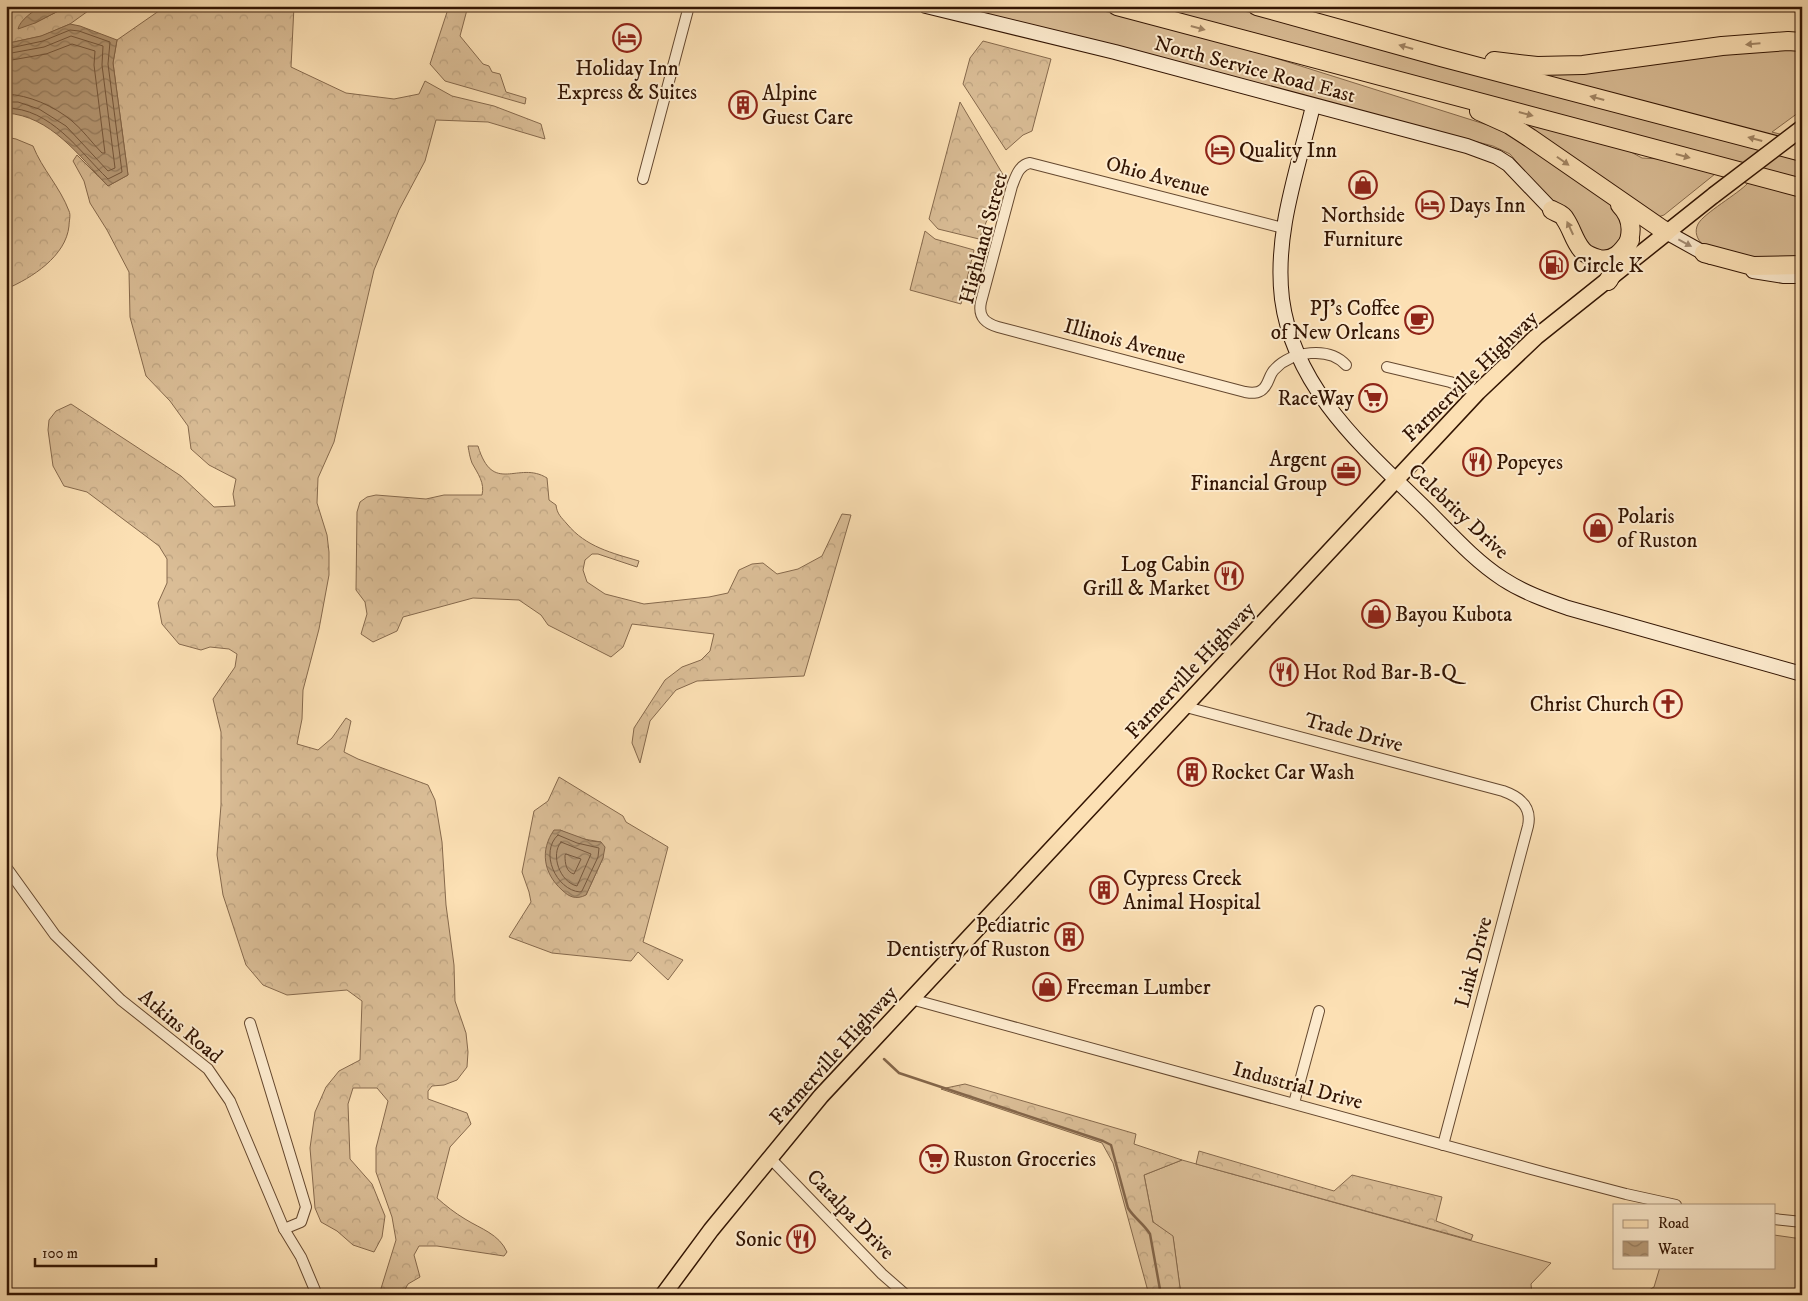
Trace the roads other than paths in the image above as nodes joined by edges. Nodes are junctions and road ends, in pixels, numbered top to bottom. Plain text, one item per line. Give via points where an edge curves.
1 (689, 6) edge
2 (926, 6) edge
3 (1117, 6) edge
4 (1257, 6) edge
5 (1802, 42) edge
6 (1440, 57) junction
7 (1343, 66) junction
8 (1313, 106) junction
9 (1802, 128) edge
10 (1802, 152) edge
11 (1024, 164) joint
12 (643, 178) dead end
13 (1802, 188) edge
14 (1608, 192) junction
15 (1552, 210) joint
16 (1284, 228) junction
17 (1666, 232) junction
18 (1630, 240) junction
19 (1704, 253) junction
20 (1802, 265) edge
21 (1802, 276) edge
22 (1608, 281) junction
23 (984, 321) joint
24 (1298, 356) junction
25 (1346, 365) dead end
26 (1387, 366) dead end
27 (1478, 392) junction
28 (1395, 479) junction
29 (1802, 674) edge
30 (1186, 707) junction
31 (1513, 794) joint
32 (6, 867) edge
33 (911, 999) junction
34 (1319, 1011) dead end
35 (250, 1023) dead end
36 (1294, 1103) junction
37 (1443, 1144) junction
38 (770, 1158) junction
39 (1671, 1204) edge
40 (1776, 1219) edge
41 (1802, 1222) edge
42 (284, 1229) junction
43 (317, 1295) edge
44 (663, 1295) edge
45 (906, 1295) edge

1 - 12 street
2 - 8 street, North Service Road East via 1115,52
3 -> 7 highway
6 -> 4 highway
5 -> 6 highway via 1722,46 1583,65 1537,66
10 -> 6 highway
7 -> 13 highway
7 -> 14 highway via 1495,118
8 - 15 street, North Service Road East via 1481,150 1508,164
8 - 16 street, Celebrity Drive
9 - 17 main road, Farmerville Highway, bridge
11 - 16 street, Ohio Avenue
11 - 23 street, Highland Street via 1012,186 981,302 980,312
14 - 17 highway
14 - 18 highway via 1629,216 1632,224
18 -> 15 highway via 1614,257 1591,257 1576,242 1564,216
16 - 24 street, Celebrity Drive via 1280,262 1282,301
17 -> 19 street
17 - 22 main road, Farmerville Highway
18 - 22 highway
19 - 20 highway via 1753,266
19 - 21 street via 1750,271
22 - 27 main road, Farmerville Highway via 1536,337
23 - 24 street, Illinois Avenue via 1231,389 1257,393 1264,389 1274,369
24 - 25 street via 1314,352 1339,359
24 - 28 street, Celebrity Drive via 1316,390 1336,417
26 - 27 street
27 - 28 main road, Farmerville Highway
28 - 29 street, Celebrity Drive via 1501,578 1542,599
28 - 30 main road, Farmerville Highway
30 - 31 street, Trade Drive
30 - 33 main road, Farmerville Highway
31 - 37 street, Link Drive via 1528,809 1530,817
32 - 42 street, Atkins Road via 55,935 121,1000 208,1069 230,1101
33 - 36 street, Industrial Drive
33 - 38 main road, Farmerville Highway via 821,1096
34 - 36 street
35 - 42 street via 306,1207 301,1222
36 - 37 street, Industrial Drive
37 - 39 street, Industrial Drive via 1608,1190
38 - 44 main road, Farmerville Highway
38 - 45 street, Catalpa Drive
40 - 41 street
42 - 43 street, Atkins Road via 301,1257

